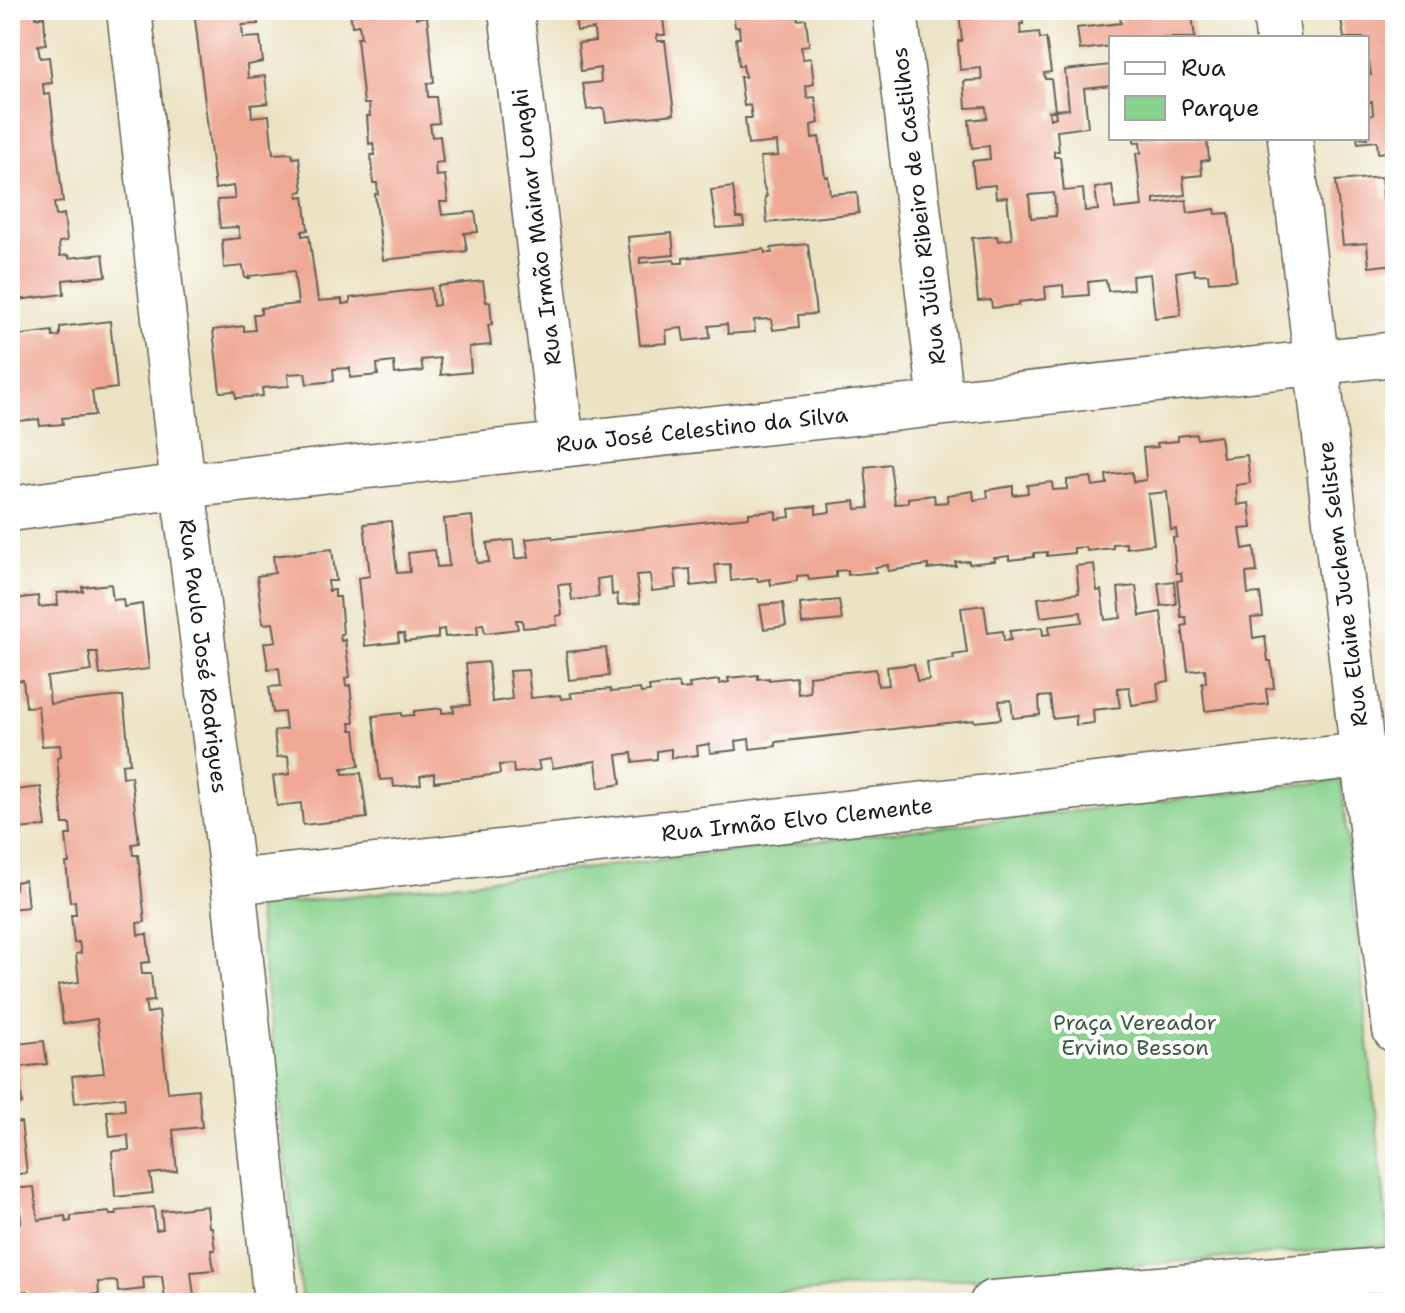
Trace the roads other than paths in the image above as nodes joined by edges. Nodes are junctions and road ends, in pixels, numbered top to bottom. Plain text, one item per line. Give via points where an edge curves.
1 (129, 10) edge
2 (511, 10) edge
3 (895, 10) edge
4 (1275, 10) edge
5 (1278, 36) edge
6 (1290, 140) edge
7 (1395, 354) edge
8 (1316, 362) junction
9 (941, 403) junction
10 (562, 445) junction
11 (183, 486) junction
12 (10, 509) edge
13 (1362, 755) junction
14 (233, 882) junction
15 (1395, 1030) edge
16 (1395, 1269) edge
17 (276, 1303) edge
18 (992, 1303) edge

1 - 11 street, Rua Paulo José Rodrigues
2 - 10 street, Rua Irmão Mainar Longhi
3 - 9 street, Rua Júlio Ribeiro de Castilhos
4 - 5 street
6 - 8 street, Rua Elaine Juchem Selistre
7 - 8 street, Rua José Celestino da Silva
8 - 9 street, Rua José Celestino da Silva
8 - 13 street, Rua Elaine Juchem Selistre
9 - 10 street, Rua José Celestino da Silva
10 - 11 street, Rua José Celestino da Silva
11 - 12 street, Rua José Celestino da Silva
11 - 14 street, Rua Paulo José Rodrigues
13 - 14 street, Rua Irmão Elvo Clemente
13 - 15 street, Rua Elaine Juchem Selistre
14 - 17 street, Rua Paulo José Rodrigues
16 - 18 street

